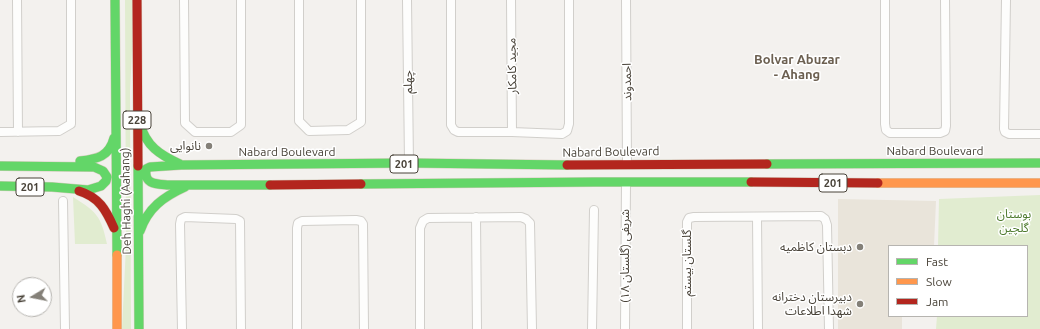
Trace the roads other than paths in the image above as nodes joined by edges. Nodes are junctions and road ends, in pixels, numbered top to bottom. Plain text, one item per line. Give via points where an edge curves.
1 (17, 0) edge
2 (71, 0) edge
3 (116, 0) edge
4 (137, 0) edge
5 (184, 0) edge
6 (241, 0) edge
7 (299, 0) edge
8 (361, 0) edge
9 (407, 0) edge
10 (451, 0) edge
11 (511, 0) edge
12 (568, 0) edge
13 (626, 0) edge
14 (885, 0) edge
15 (945, 0) edge
16 (1006, 0) edge
17 (137, 111) junction
18 (116, 125) junction
19 (0, 132) edge
20 (18, 132) junction
21 (512, 132) junction
22 (1040, 134) edge
23 (1040, 163) edge
24 (409, 164) junction
25 (627, 164) junction
26 (181, 165) junction
27 (0, 166) edge
28 (52, 166) junction
29 (626, 183) junction
30 (1040, 183) edge
31 (0, 186) edge
32 (187, 186) junction
33 (60, 187) junction
34 (63, 201) dead end
35 (594, 210) dead end
36 (476, 217) junction
37 (757, 217) junction
38 (138, 240) junction
39 (117, 249) junction
40 (65, 329) edge
41 (117, 329) edge
42 (139, 329) edge
43 (182, 329) edge
44 (241, 329) edge
45 (297, 329) edge
46 (364, 329) edge
47 (420, 329) edge
48 (477, 329) edge
49 (532, 329) edge
50 (592, 329) edge
51 (625, 329) edge
52 (687, 329) edge
53 (758, 329) edge
54 (829, 329) edge

1 - 20 street
2 - 20 street via 71,124 59,131
3 - 18 main road, Deh Haghi (Aahang) / 228
4 - 17 main road, Deh Haghi (Aahang) / 228
5 - 6 street via 185,123 195,132 230,132 241,125
7 - 8 street via 299,121 309,130 348,130 361,122
9 - 24 street, چهلم
10 - 21 street via 451,125 458,132
11 - 21 street, مجید کامکار
12 - 21 street via 567,131 562,134
13 - 25 street, احمدوند
14 - 15 street via 886,130 890,133 940,133 945,131
16 - 22 street via 1005,132
17 - 26 main road via 146,140 164,157
17 - 38 main road, Deh Haghi (Aahang) / 228
18 - 28 main road via 114,141 106,154 99,158
18 - 39 main road, Deh Haghi (Aahang) / 228
19 - 20 street
23 - 25 main road, Nabard Boulevard / 201
24 - 25 main road, Nabard Boulevard / 201
24 - 26 main road, Nabard Boulevard / 201
26 - 32 main road, 201 via 150,167 146,169 146,179 158,185
27 - 28 main road, 201
28 - 33 main road, 201 via 94,167 102,169 107,176 105,184 97,188
29 - 30 main road, 201
29 - 32 main road, 201
29 - 51 street, شریفی (گلستان ۱۸)
31 - 33 main road, 201
32 - 38 main road via 171,193 149,211
33 - 39 main road via 85,192 98,201 114,228
34 - 40 street
35 - 50 street
36 - 47 street via 428,218 423,221 420,228
36 - 48 street
36 - 49 street via 521,217 530,223
37 - 52 street, گلستان بیستم via 689,218
37 - 53 street
37 - 54 street via 821,216 825,220
38 - 42 main road, Deh Haghi (Aahang) / 228
39 - 41 main road, Deh Haghi (Aahang) / 228
43 - 44 street via 180,224 181,219 185,217 236,218 240,221
45 - 46 street via 298,223 361,220

